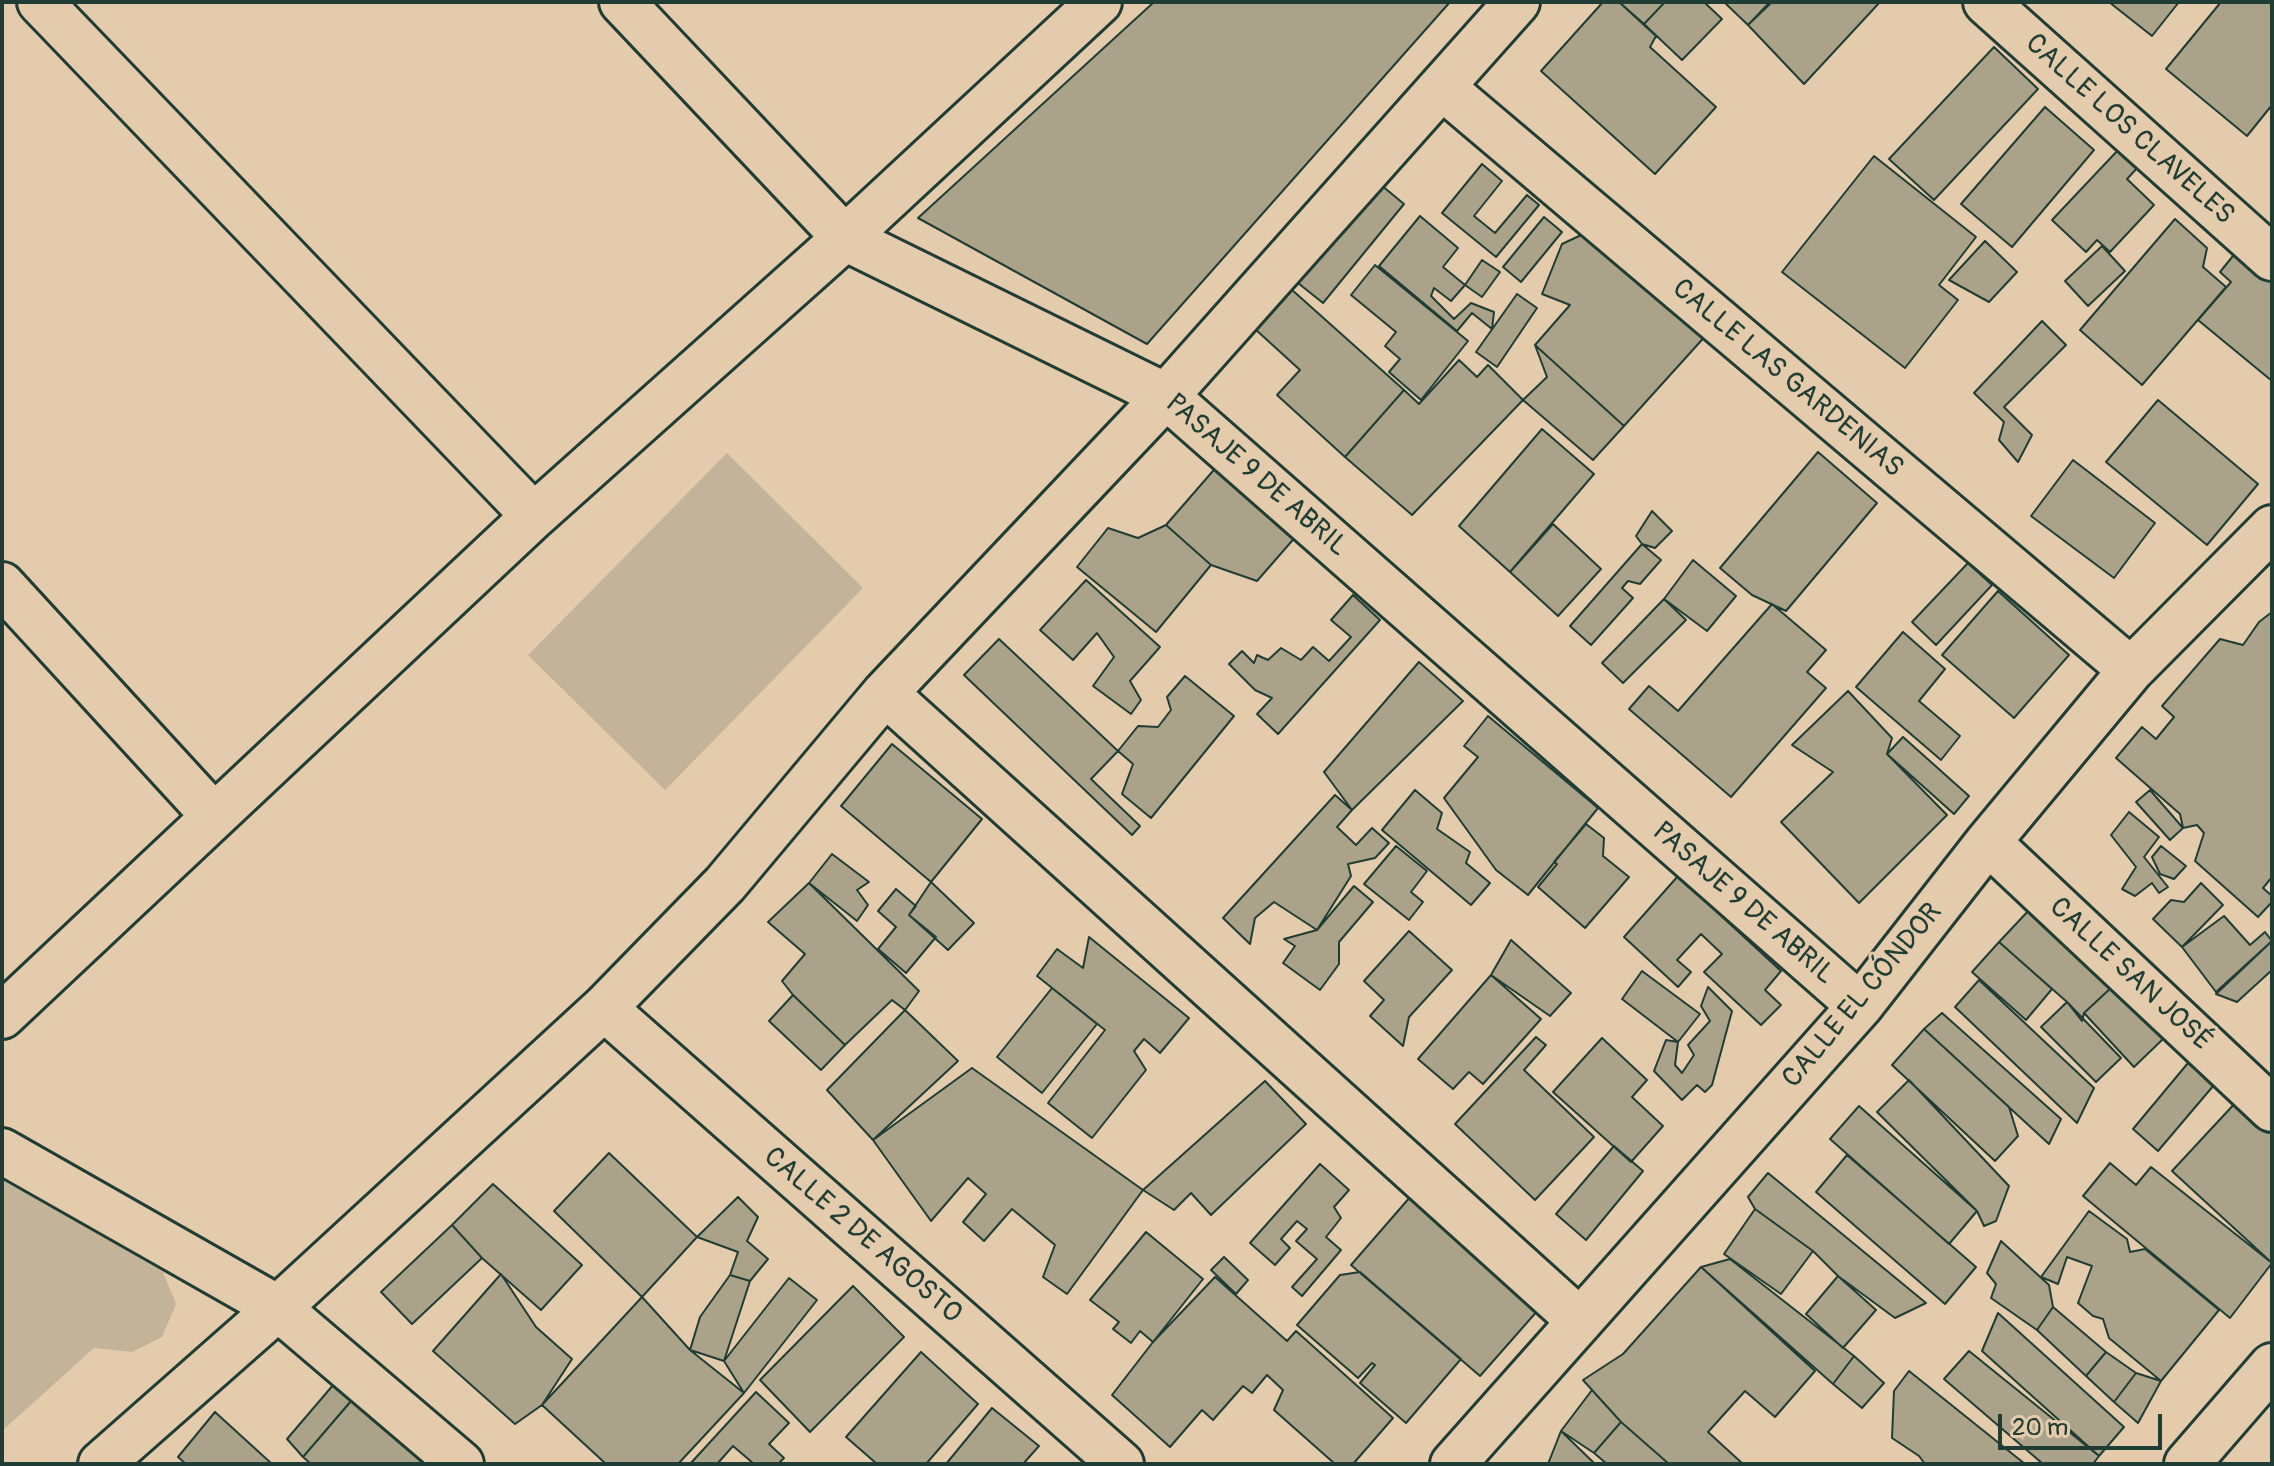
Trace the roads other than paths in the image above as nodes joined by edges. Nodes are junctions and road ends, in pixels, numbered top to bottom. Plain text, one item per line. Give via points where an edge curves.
1 (40, 2) edge
2 (622, 2) edge
3 (1099, 2) edge
4 (1517, 2) edge
5 (1986, 2) edge
6 (1442, 87) junction
7 (845, 238) junction
8 (2272, 258) edge
9 (1166, 396) junction
10 (534, 516) junction
11 (2272, 528) edge
12 (2, 585) edge
13 (2131, 670) junction
14 (885, 693) junction
15 (213, 815) junction
16 (1988, 842) junction
17 (1860, 1006) junction
18 (604, 1008) junction
19 (2, 1016) edge
20 (2272, 1109) edge
21 (2, 1151) edge
22 (278, 1308) junction
23 (1580, 1321) junction
24 (2272, 1366) edge
25 (101, 1464) edge
26 (461, 1464) edge
27 (1121, 1464) edge
28 (1453, 1464) edge
29 (2187, 1464) edge

1 - 10 street
2 - 7 street, PASAJE 9 DE ABRIL
3 - 7 street
4 - 6 street
5 - 8 street, CALLE LOS CLAVELES
6 - 9 street
6 - 13 street, CALLE LAS GARDENIAS
7 - 9 street, PASAJE 9 DE ABRIL
7 - 10 street
9 - 14 street
9 - 17 street, PASAJE 9 DE ABRIL
10 - 15 street
11 - 13 street, CALLE EL CÓNDOR
12 - 15 street
13 - 16 street, CALLE EL CÓNDOR
14 - 18 street via 725,884
14 - 23 street
15 - 19 street
16 - 17 street, CALLE EL CÓNDOR
16 - 20 street, CALLE SAN JOSÉ
17 - 23 street, CALLE EL CÓNDOR
18 - 22 street
18 - 27 street, CALLE 2 DE AGOSTO
21 - 22 street
22 - 25 street
22 - 26 street
23 - 28 street, CALLE EL CÓNDOR
24 - 29 street

